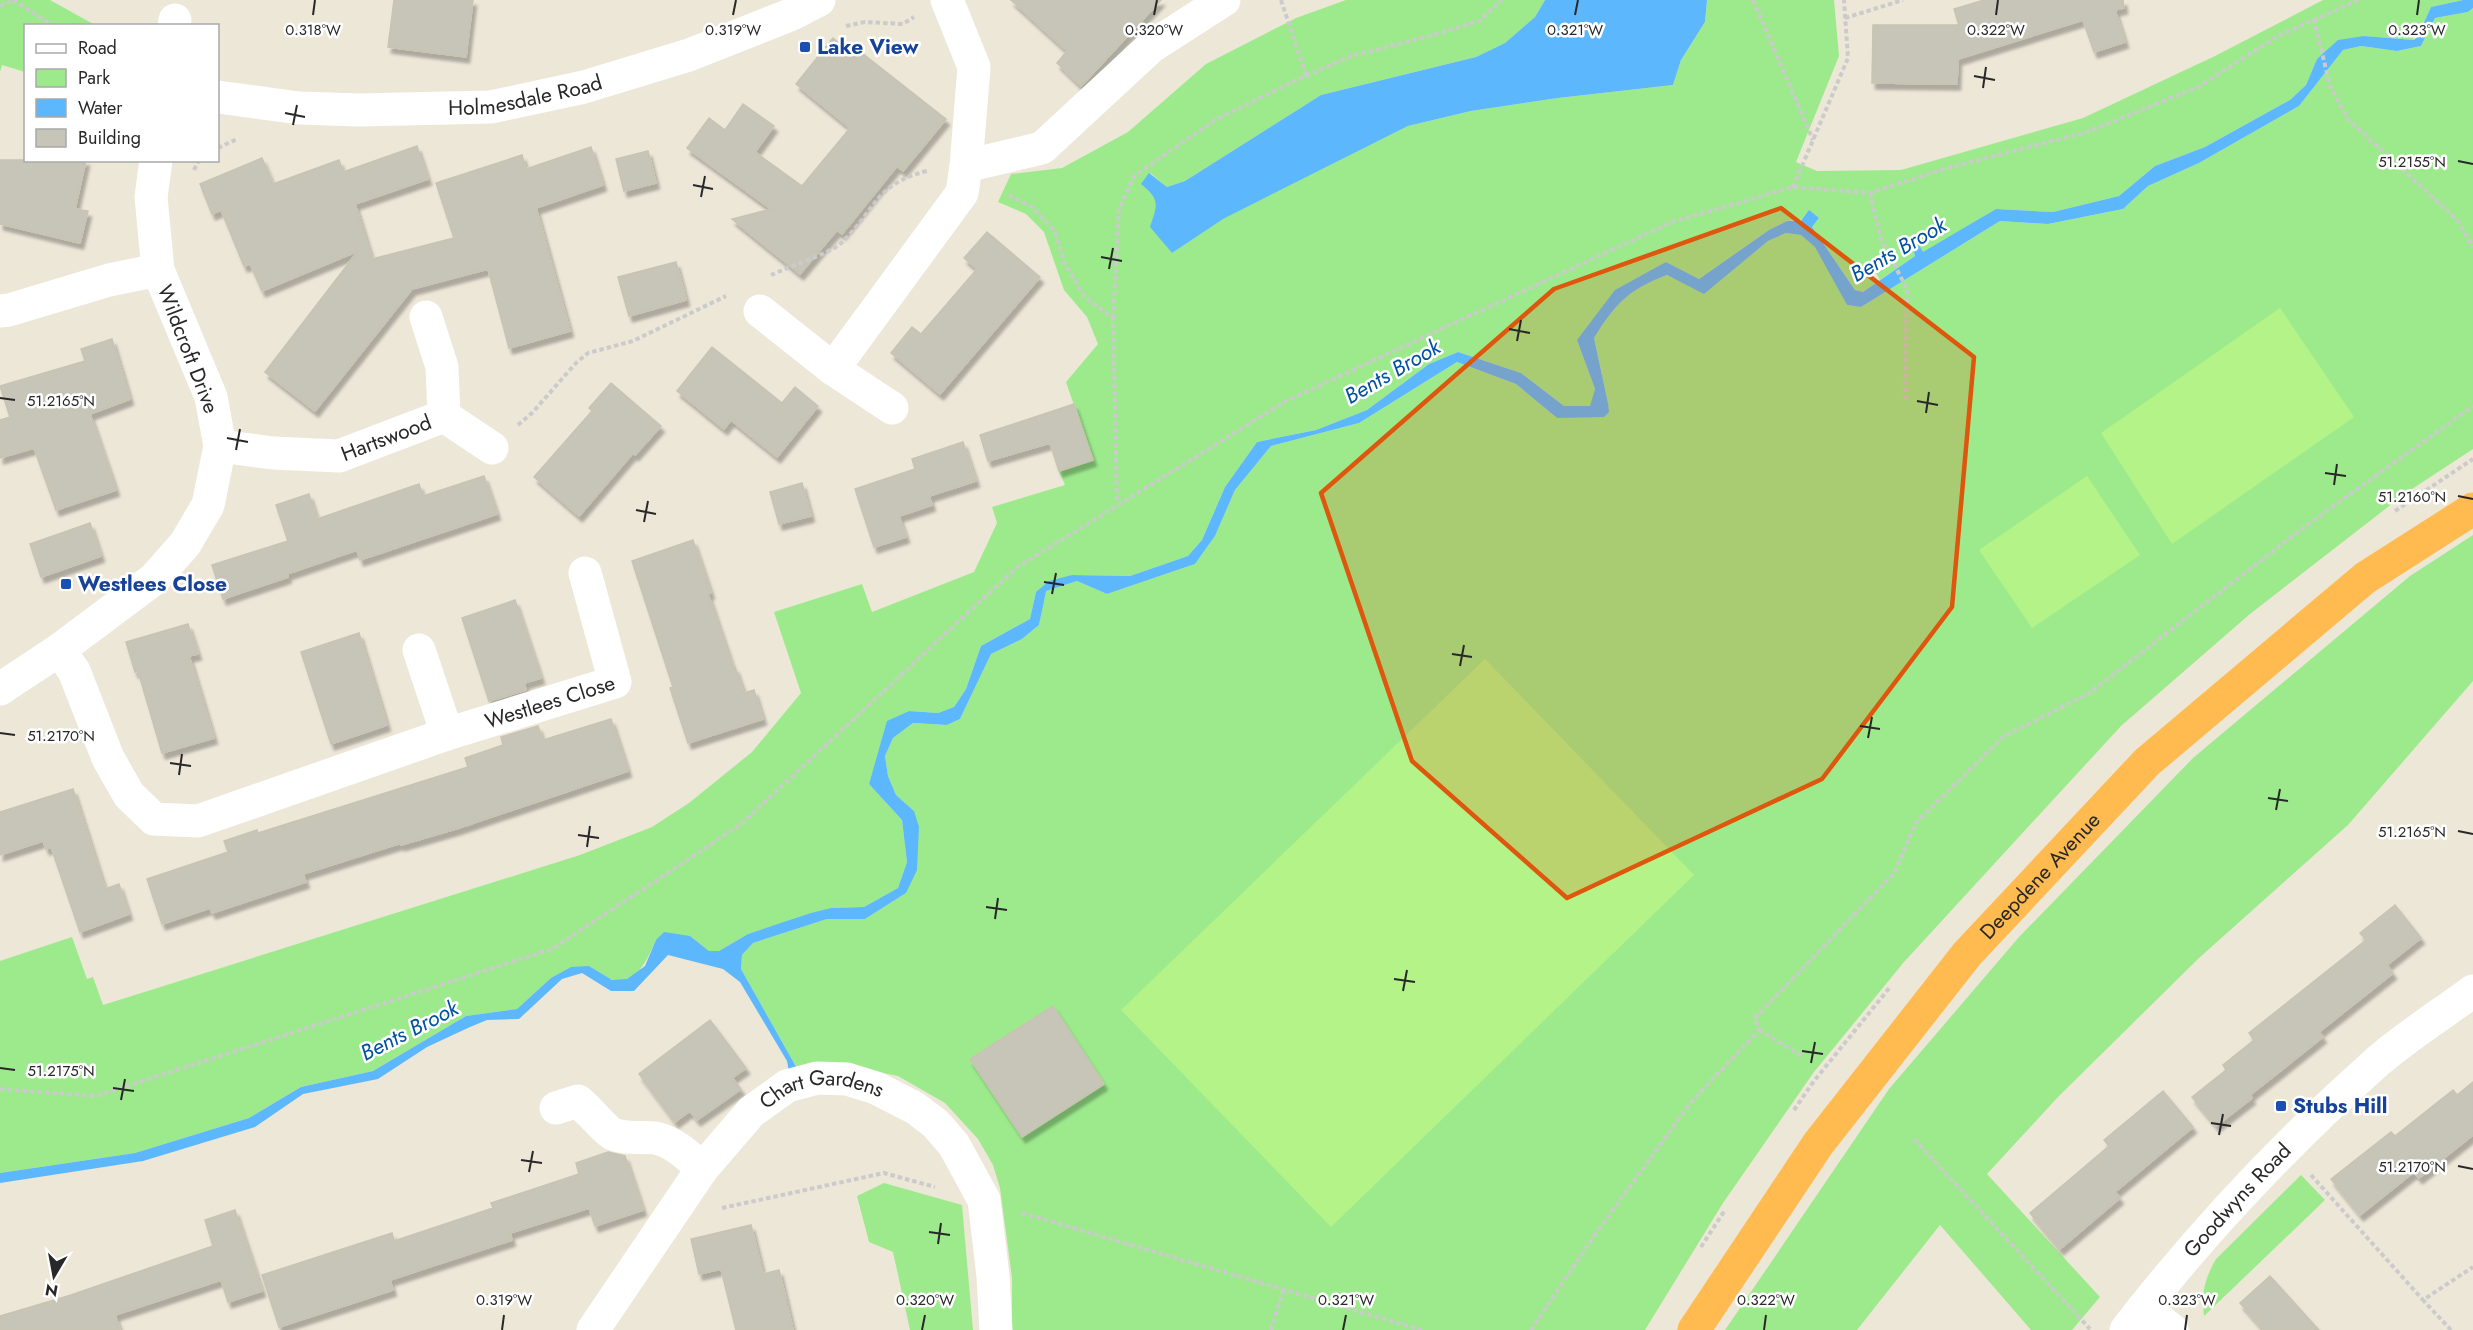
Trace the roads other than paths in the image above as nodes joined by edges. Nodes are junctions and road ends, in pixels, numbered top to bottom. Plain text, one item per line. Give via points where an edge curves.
1 (819, 0) edge
2 (947, 0) edge
3 (1224, 0) edge
4 (219, 97) edge
5 (156, 162) edge
6 (966, 166) junction
7 (158, 270) junction
8 (748, 301) road end
9 (0, 310) edge
10 (426, 317) dead end
11 (833, 369) junction
12 (892, 408) dead end
13 (444, 416) junction
14 (220, 446) junction
15 (492, 448) road end
16 (2473, 509) edge
17 (585, 573) dead end
18 (59, 650) junction
19 (420, 650) dead end
20 (0, 689) edge
21 (447, 734) junction
22 (2473, 991) edge
23 (556, 1108) dead end
24 (702, 1169) junction
25 (2134, 1319) edge
26 (593, 1330) edge
27 (996, 1330) edge
28 (1695, 1330) edge
29 (2172, 1330) edge

1 - 4 street, Holmesdale Road via 689,55 584,87 491,107 299,108
2 - 6 street via 974,67
3 - 6 street via 1151,47 1042,148
5 - 7 street, Wildcroft Drive via 151,197
6 - 11 street via 962,193
7 - 9 street, Wildcroft Drive
7 - 14 street, Wildcroft Drive via 211,398
8 - 11 street
10 - 13 street via 442,367
11 - 12 street
13 - 14 street, Hartswood via 339,456
13 - 15 street
14 - 18 street, Wildcroft Drive via 208,505 185,544 154,579
16 - 28 highway, Deepdene Avenue via 2365,578 2147,762 1967,954 1818,1144
17 - 21 street, Westlees Close via 615,682
18 - 20 street, Wildcroft Drive
18 - 21 street, Westlees Close via 74,672 108,758 129,795 154,819 198,821
19 - 21 street
22 - 25 street, Goodwyns Road via 2379,1060 2286,1148 2224,1213
23 - 24 street via 578,1101 610,1133 657,1138 685,1152
24 - 26 street, Chart Gardens
24 - 27 street, Chart Gardens via 751,1112 787,1086 817,1078 847,1079 876,1088 915,1108 954,1145 984,1200
25 - 29 street

